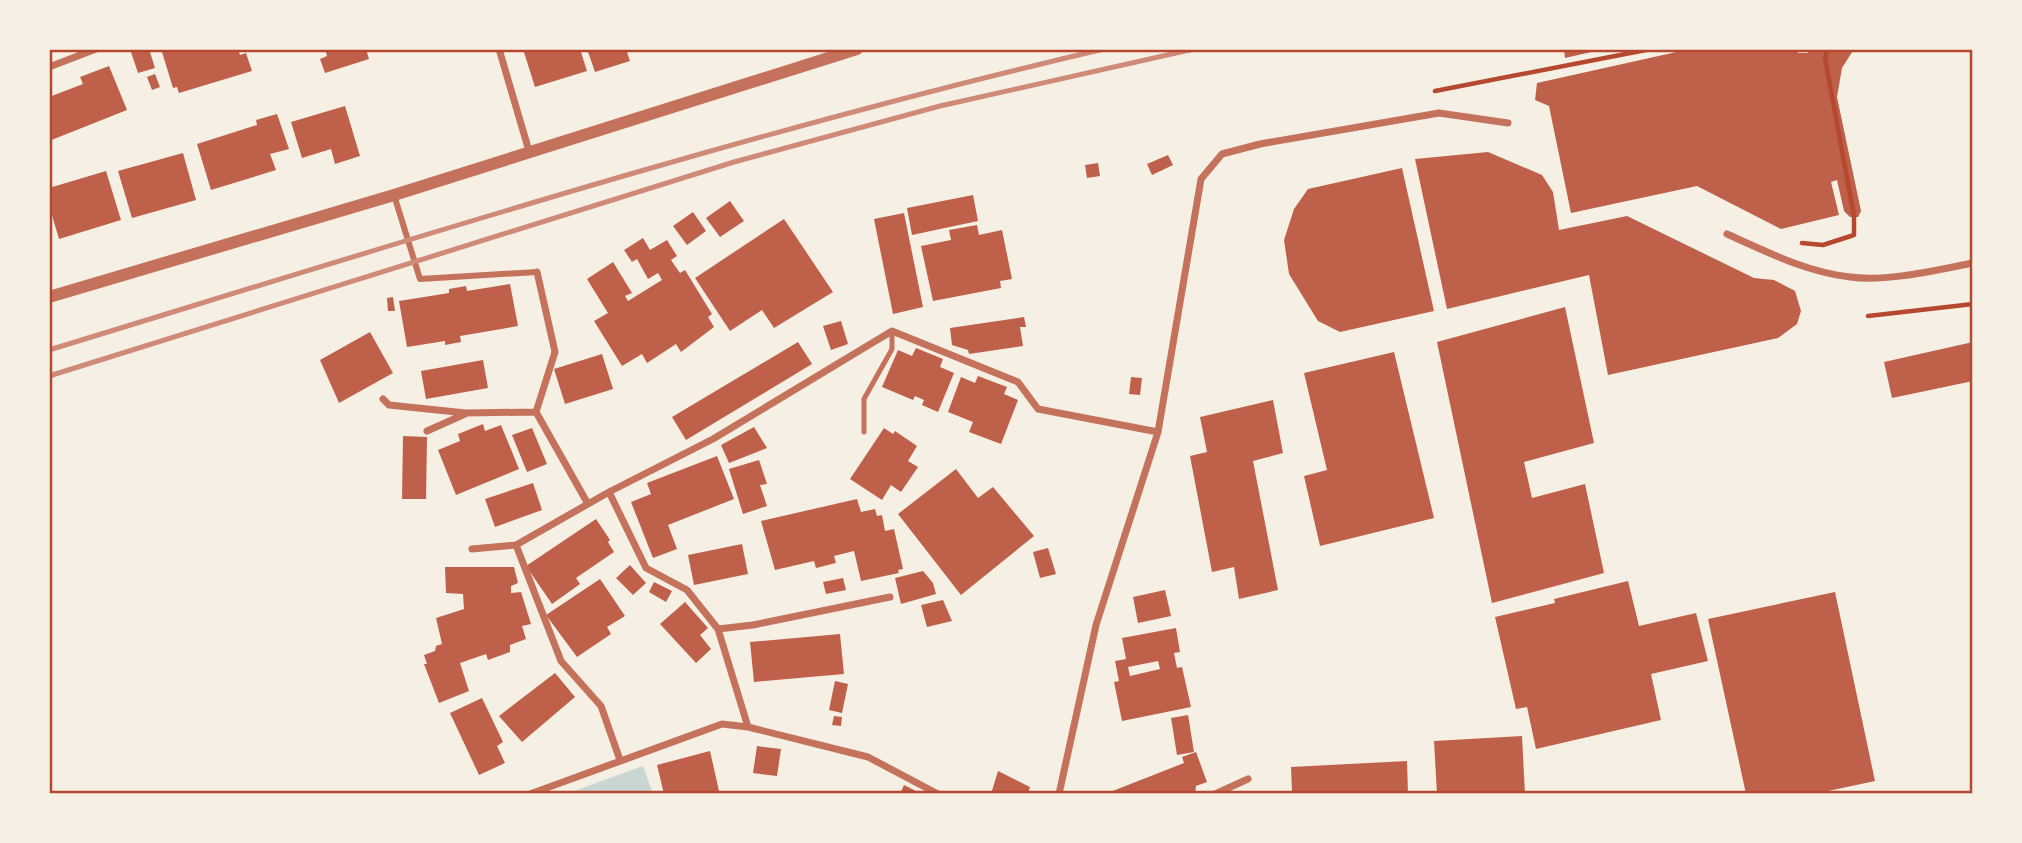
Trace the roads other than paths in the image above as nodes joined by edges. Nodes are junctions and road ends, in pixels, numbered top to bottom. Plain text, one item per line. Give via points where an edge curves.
1 (96, 49) edge
2 (499, 49) edge
3 (858, 49) edge
4 (49, 67) edge
5 (1508, 123) dead end
6 (529, 151) junction
7 (394, 195) junction
8 (1727, 234) dead end
9 (1973, 263) edge
10 (537, 272) joint
11 (49, 297) edge
12 (892, 331) junction
13 (383, 399) dead end
14 (536, 412) junction
15 (467, 413) junction
16 (427, 431) dead end
17 (864, 432) dead end
18 (1158, 432) junction
19 (609, 492) junction
20 (588, 504) junction
21 (516, 545) junction
22 (472, 549) dead end
23 (890, 597) dead end
24 (718, 629) junction
25 (748, 727) junction
26 (620, 760) junction
27 (1248, 779) dead end
28 (530, 794) edge
29 (938, 794) edge
30 (1059, 794) edge
31 (1215, 794) edge

1 - 4 street
2 - 6 street
3 - 6 street
5 - 18 street via 1439,113 1222,153 1201,179
6 - 7 street
7 - 10 street via 420,279
7 - 11 street
8 - 9 street via 1796,265 1851,278 1922,273
10 - 14 street via 555,352
12 - 17 lane via 892,349 864,399
12 - 18 street via 1018,382 1038,409
12 - 19 street via 713,439
13 - 15 street via 389,405
14 - 15 street
14 - 20 street
15 - 16 street
18 - 30 street via 1096,625
19 - 20 street
19 - 24 street via 646,568 687,590
20 - 21 street
21 - 22 street
21 - 26 street via 561,661 601,706
23 - 24 street
24 - 25 street
25 - 26 street via 722,724
25 - 29 street via 868,757
26 - 28 street
27 - 31 street

